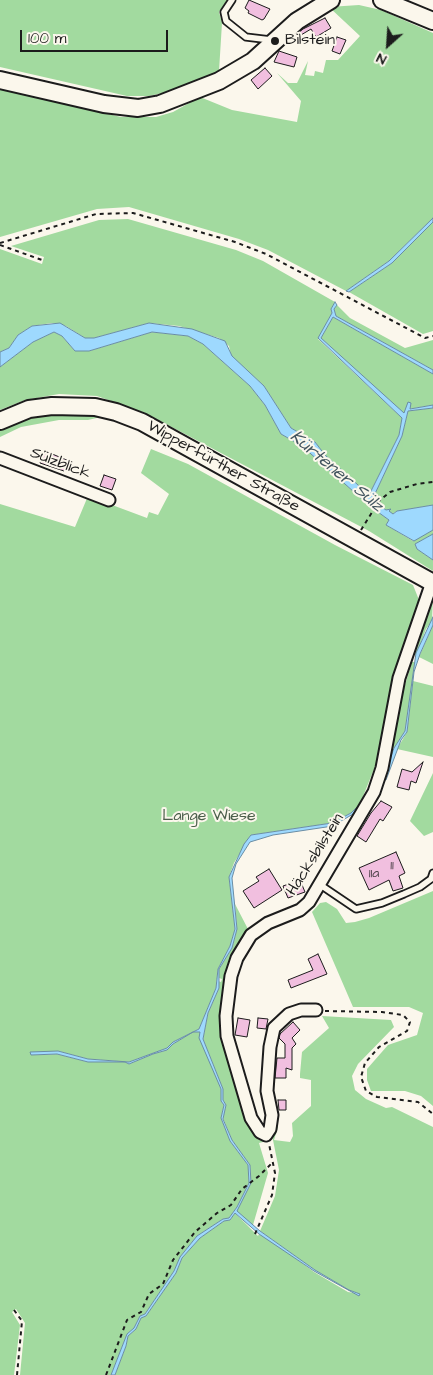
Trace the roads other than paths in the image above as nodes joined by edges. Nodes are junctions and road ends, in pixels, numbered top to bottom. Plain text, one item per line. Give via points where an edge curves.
1 (232, 0) edge
2 (331, 0) edge
3 (382, 0) edge
4 (433, 21) edge
5 (276, 41) junction
6 (0, 80) edge
7 (0, 421) edge
8 (0, 458) edge
9 (109, 500) dead end
10 (432, 582) edge
11 (433, 873) edge
12 (319, 884) junction
13 (316, 1010) road end

1 - 5 lane via 224,12 226,21 246,37
2 - 5 main road via 297,21
3 - 4 main road
5 - 6 main road via 253,61 219,81 160,104 138,108 104,104
7 - 10 main road, Wipperfürther Straße via 29,409 52,406 116,412 142,422
8 - 9 street, Sülzblick
10 - 12 street, Häcksbilstein via 399,678 382,768 374,792
11 - 12 lane via 426,883 404,894 356,909
12 - 13 street, Häcksbilstein via 309,902 300,910 268,923 251,935 230,976 227,1036 252,1118 260,1132 266,1135 272,1115 267,1091 274,1028 289,1014

